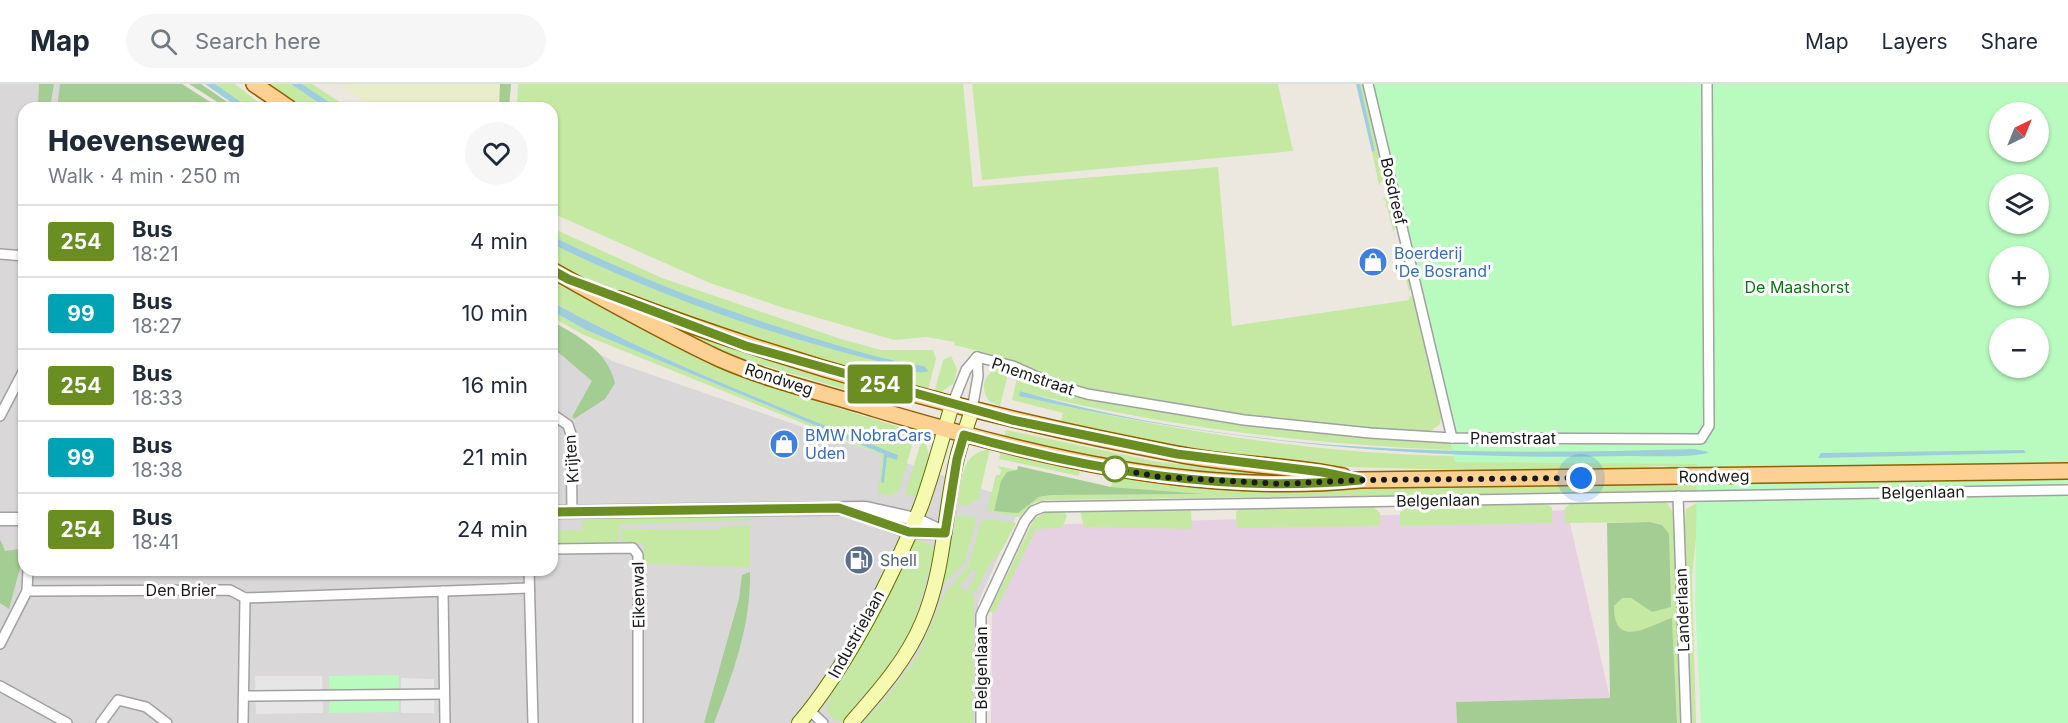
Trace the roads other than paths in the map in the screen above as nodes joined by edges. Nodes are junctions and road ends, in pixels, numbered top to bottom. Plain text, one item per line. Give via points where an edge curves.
1 (254, 84) edge
2 (1368, 84) edge
3 (1707, 84) edge
4 (280, 102) edge
5 (0, 254) edge
6 (18, 256) edge
7 (558, 273) edge
8 (568, 279) junction
9 (977, 357) junction
10 (18, 384) edge
11 (952, 405) junction
12 (972, 410) junction
13 (0, 416) edge
14 (558, 418) edge
15 (945, 429) junction
16 (964, 435) junction
17 (1452, 438) junction
18 (2068, 471) edge
19 (1360, 480) junction
20 (2068, 490) edge
21 (1678, 496) junction
22 (839, 508) junction
23 (558, 512) edge
24 (572, 512) junction
25 (0, 519) edge
26 (18, 519) edge
27 (915, 519) junction
28 (909, 532) junction
29 (945, 533) junction
30 (558, 549) edge
31 (28, 576) edge
32 (529, 576) edge
33 (529, 588) junction
34 (27, 591) junction
35 (443, 591) junction
36 (245, 598) junction
37 (0, 645) edge
38 (0, 686) edge
39 (444, 694) junction
40 (245, 696) junction
41 (810, 711) junction
42 (67, 723) edge
43 (101, 723) edge
44 (167, 723) edge
45 (243, 723) edge
46 (445, 723) edge
47 (533, 723) edge
48 (638, 723) edge
49 (800, 723) edge
50 (823, 723) edge
51 (851, 723) edge
52 (981, 723) edge
53 (1686, 723) edge

1 - 4 main road
2 - 17 street, Bosdreef
3 - 17 street, Pnemstraat via 1709,426 1701,439
5 - 6 street
7 - 8 main road, Rondweg
8 - 11 main road, Rondweg via 746,346
8 - 15 main road, Rondweg via 722,359
9 - 11 street, Pnemstraat via 966,370
9 - 12 street, Pnemstraat
9 - 17 street, Pnemstraat via 1087,394 1163,408 1244,420
10 - 13 street
11 - 12 main road, Rondweg
11 - 15 main road, Industrielaan
12 - 16 main road
12 - 19 main road, Rondweg via 1177,454
14 - 24 street, Krijten via 572,434
15 - 16 main road, Rondweg
15 - 27 main road, Industrielaan
16 - 19 main road, Rondweg via 1161,477 1281,484
16 - 29 main road
18 - 19 main road, Rondweg
20 - 21 street, Belgenlaan
21 - 52 street, Belgenlaan via 1043,507 1025,521 981,615
21 - 53 street, Landerlaan
22 - 24 street
22 - 27 street via 866,508
22 - 28 street
23 - 24 street
25 - 26 street
27 - 28 main road, Industrielaan
27 - 29 street
28 - 29 street
28 - 41 main road, Industrielaan via 864,625
29 - 51 main road via 932,596 922,623 902,660
30 - 48 street, Eikenwal via 633,548 638,555
31 - 34 street
32 - 33 street
33 - 35 street
33 - 47 street
34 - 36 street, Den Brier via 230,590
34 - 37 street
35 - 36 street
35 - 39 street
36 - 40 street
38 - 42 street
39 - 40 street
39 - 46 street
40 - 45 street
41 - 49 main road, Industrielaan
41 - 50 street
43 - 44 street via 118,700 146,707

